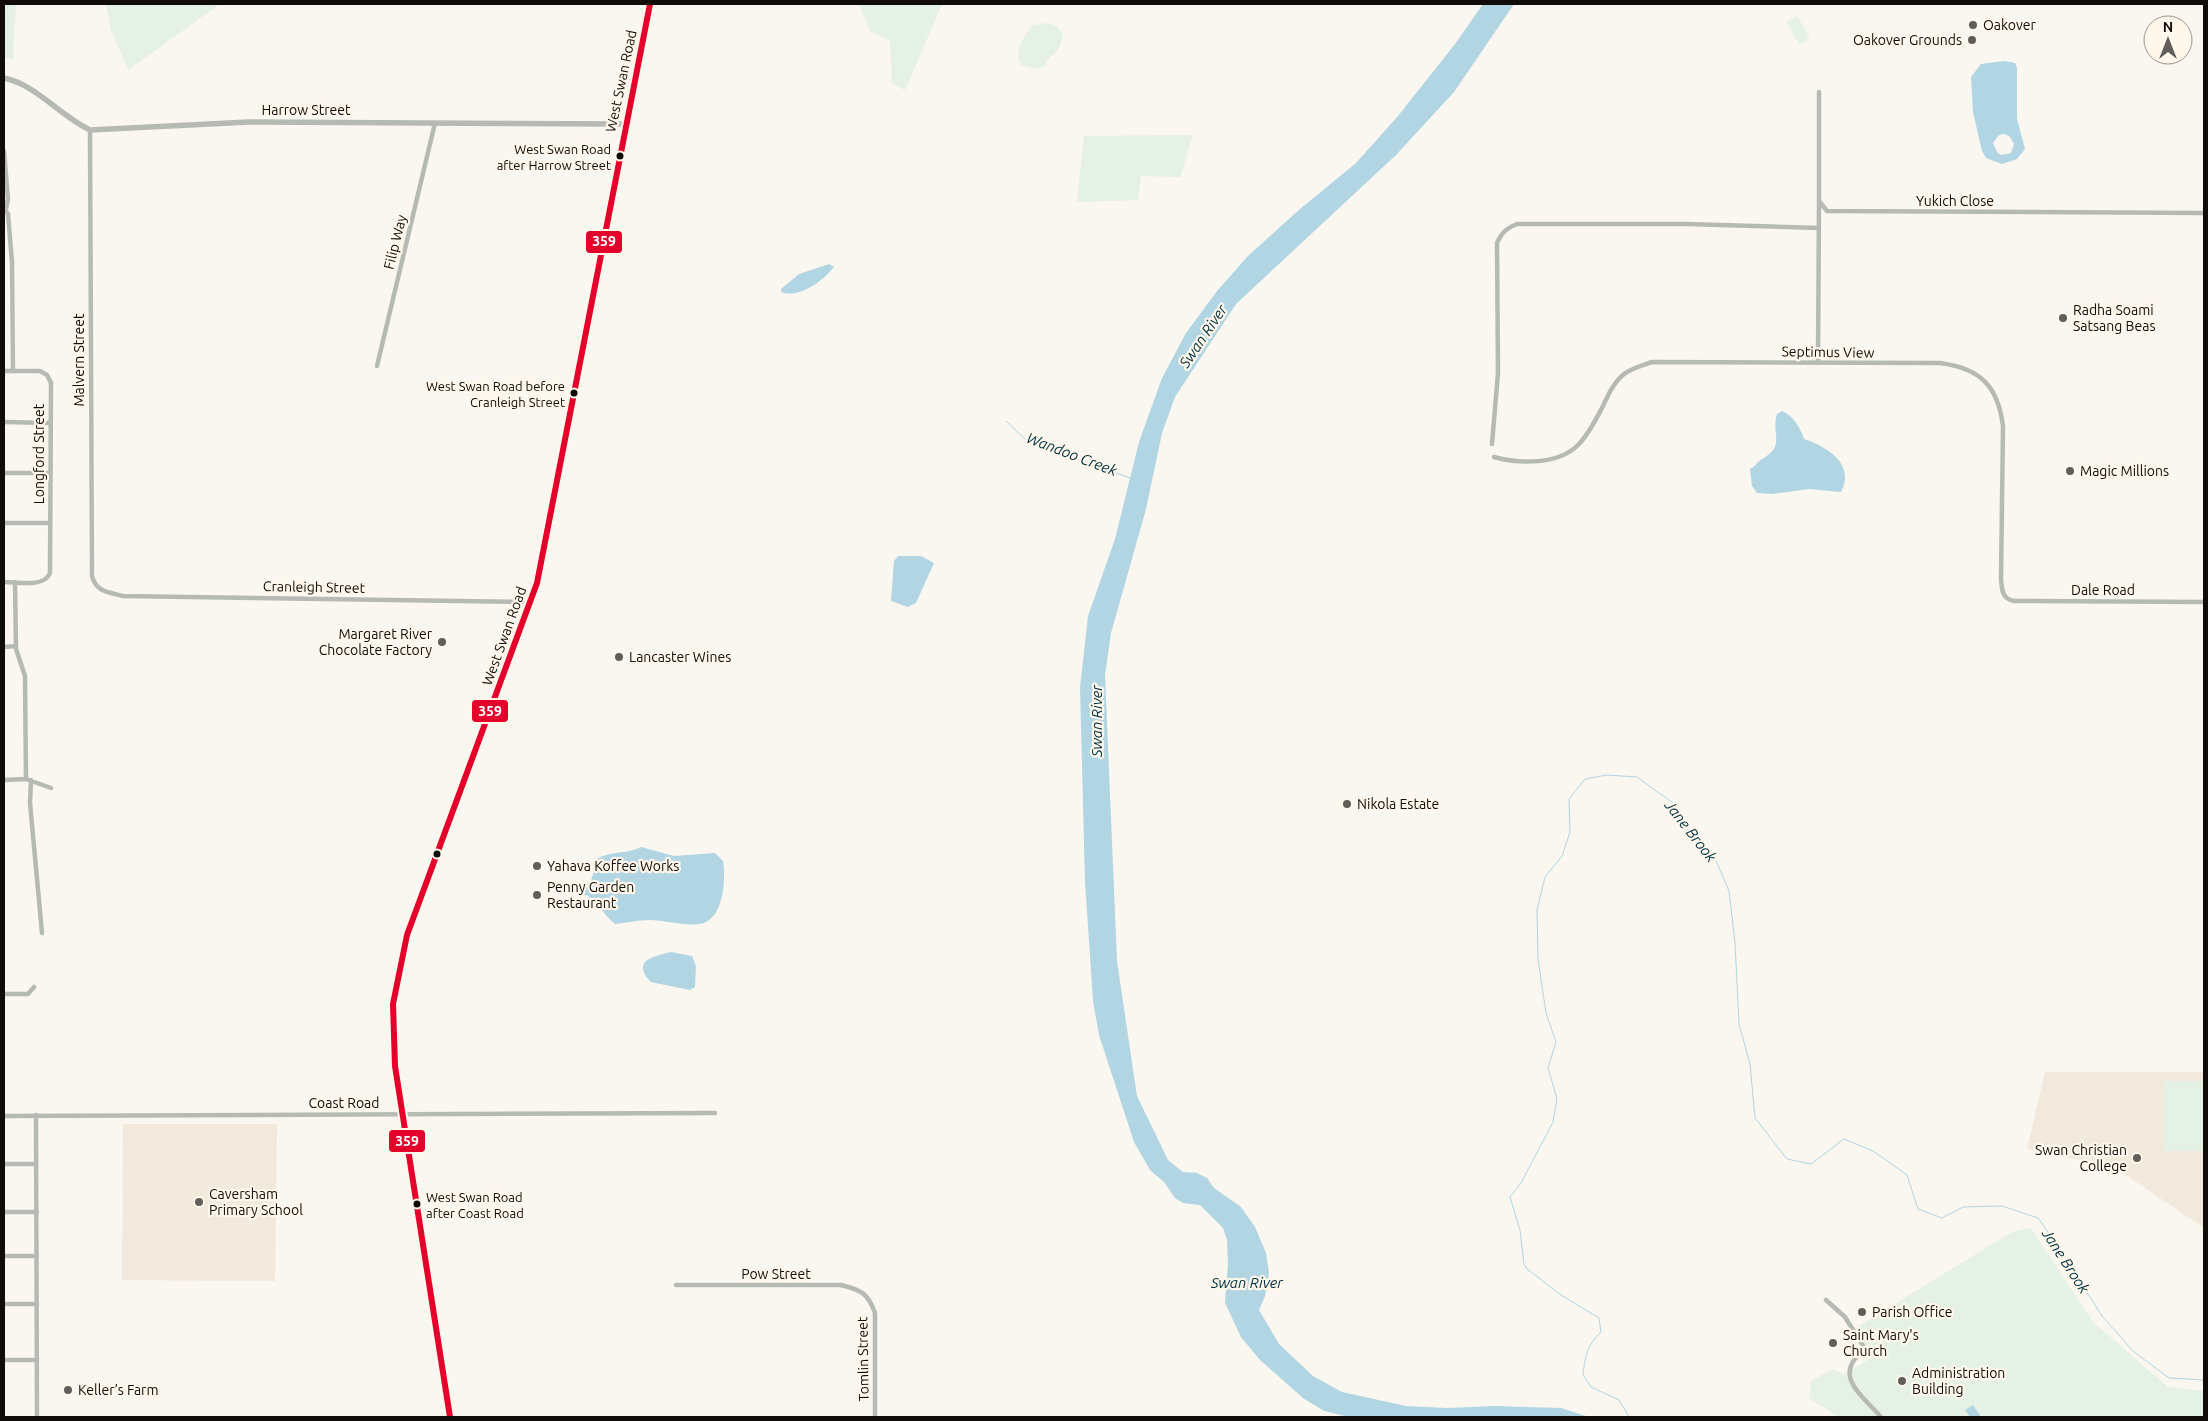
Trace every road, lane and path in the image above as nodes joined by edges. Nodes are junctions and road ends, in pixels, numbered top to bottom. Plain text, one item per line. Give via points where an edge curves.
1 (650, 4) edge
2 (4, 78) edge
3 (1819, 92) dead end
4 (435, 123) junction
5 (625, 124) junction
6 (90, 130) junction
7 (4, 151) edge
8 (1819, 201) junction
9 (5, 208) edge
10 (2204, 213) edge
11 (1819, 228) junction
12 (1818, 363) junction
13 (377, 366) dead end
14 (4, 372) edge
15 (13, 372) junction
16 (4, 422) edge
17 (51, 422) junction
18 (1492, 444) dead end
19 (1494, 457) dead end
20 (4, 473) edge
21 (50, 473) junction
22 (4, 523) edge
23 (50, 523) junction
24 (4, 582) edge
25 (15, 582) junction
26 (98, 588) joint
27 (2003, 595) joint
28 (531, 602) junction
29 (2204, 602) edge
30 (4, 646) edge
31 (16, 646) junction
32 (4, 780) edge
33 (28, 780) junction
34 (51, 788) dead end
35 (42, 933) dead end
36 (34, 987) dead end
37 (4, 994) edge
38 (715, 1113) dead end
39 (403, 1114) junction
40 (4, 1116) edge
41 (36, 1116) junction
42 (4, 1164) edge
43 (36, 1164) junction
44 (4, 1212) edge
45 (37, 1212) junction
46 (4, 1256) edge
47 (37, 1256) junction
48 (676, 1285) dead end
49 (870, 1300) joint
50 (1826, 1300) dead end
51 (4, 1304) edge
52 (37, 1304) junction
53 (4, 1360) edge
54 (37, 1360) junction
55 (38, 1417) edge
56 (450, 1417) edge
57 (874, 1417) edge
58 (1881, 1417) edge

1 - 5 main road, West Swan Road
2 - 6 street via 29,88 75,123
3 - 8 street
4 - 5 street, Harrow Street
4 - 6 street, Harrow Street via 223,123
4 - 13 street, Filip Way
5 - 28 main road, West Swan Road
6 - 26 street, Malvern Street via 92,576
7 - 9 street via 8,199
8 - 10 street, Yukich Close via 1827,211 1838,212
8 - 11 street
9 - 15 street via 12,262
11 - 12 street
11 - 18 street via 1687,224 1518,224 1508,228 1497,243 1498,374
12 - 19 street, Septimus View via 1652,362 1624,374 1614,385 1590,431 1569,452 1552,459 1506,460
12 - 27 street, Septimus View via 1940,363 1959,366 1987,383 1996,397 2003,426
14 - 15 street, Longford Street
15 - 17 street, Longford Street via 40,371 47,375 51,382
16 - 17 street
17 - 21 street, Longford Street
20 - 21 street
21 - 23 street, Longford Street
22 - 23 street
23 - 25 street, Longford Street via 48,579
24 - 25 street
25 - 31 street
26 - 28 street, Cranleigh Street via 123,596
27 - 29 street, Dale Road via 2014,601
28 - 39 main road, West Swan Road via 407,935 393,1004 394,1050
30 - 31 street
31 - 33 street via 25,676
32 - 33 street
33 - 34 street
33 - 35 street
36 - 37 street via 28,994
38 - 39 street, Coast Road
39 - 41 street, Coast Road
39 - 56 main road, West Swan Road
40 - 41 street, Coast Road
41 - 43 street
42 - 43 street
43 - 45 street
44 - 45 street
45 - 47 street
46 - 47 street
47 - 52 street
48 - 49 street, Pow Street via 841,1285 858,1289
49 - 57 street, Tomlin Street via 875,1313
50 - 58 street via 1845,1317 1865,1349 1850,1364 1849,1375
51 - 52 street
52 - 54 street
53 - 54 street
54 - 55 street

